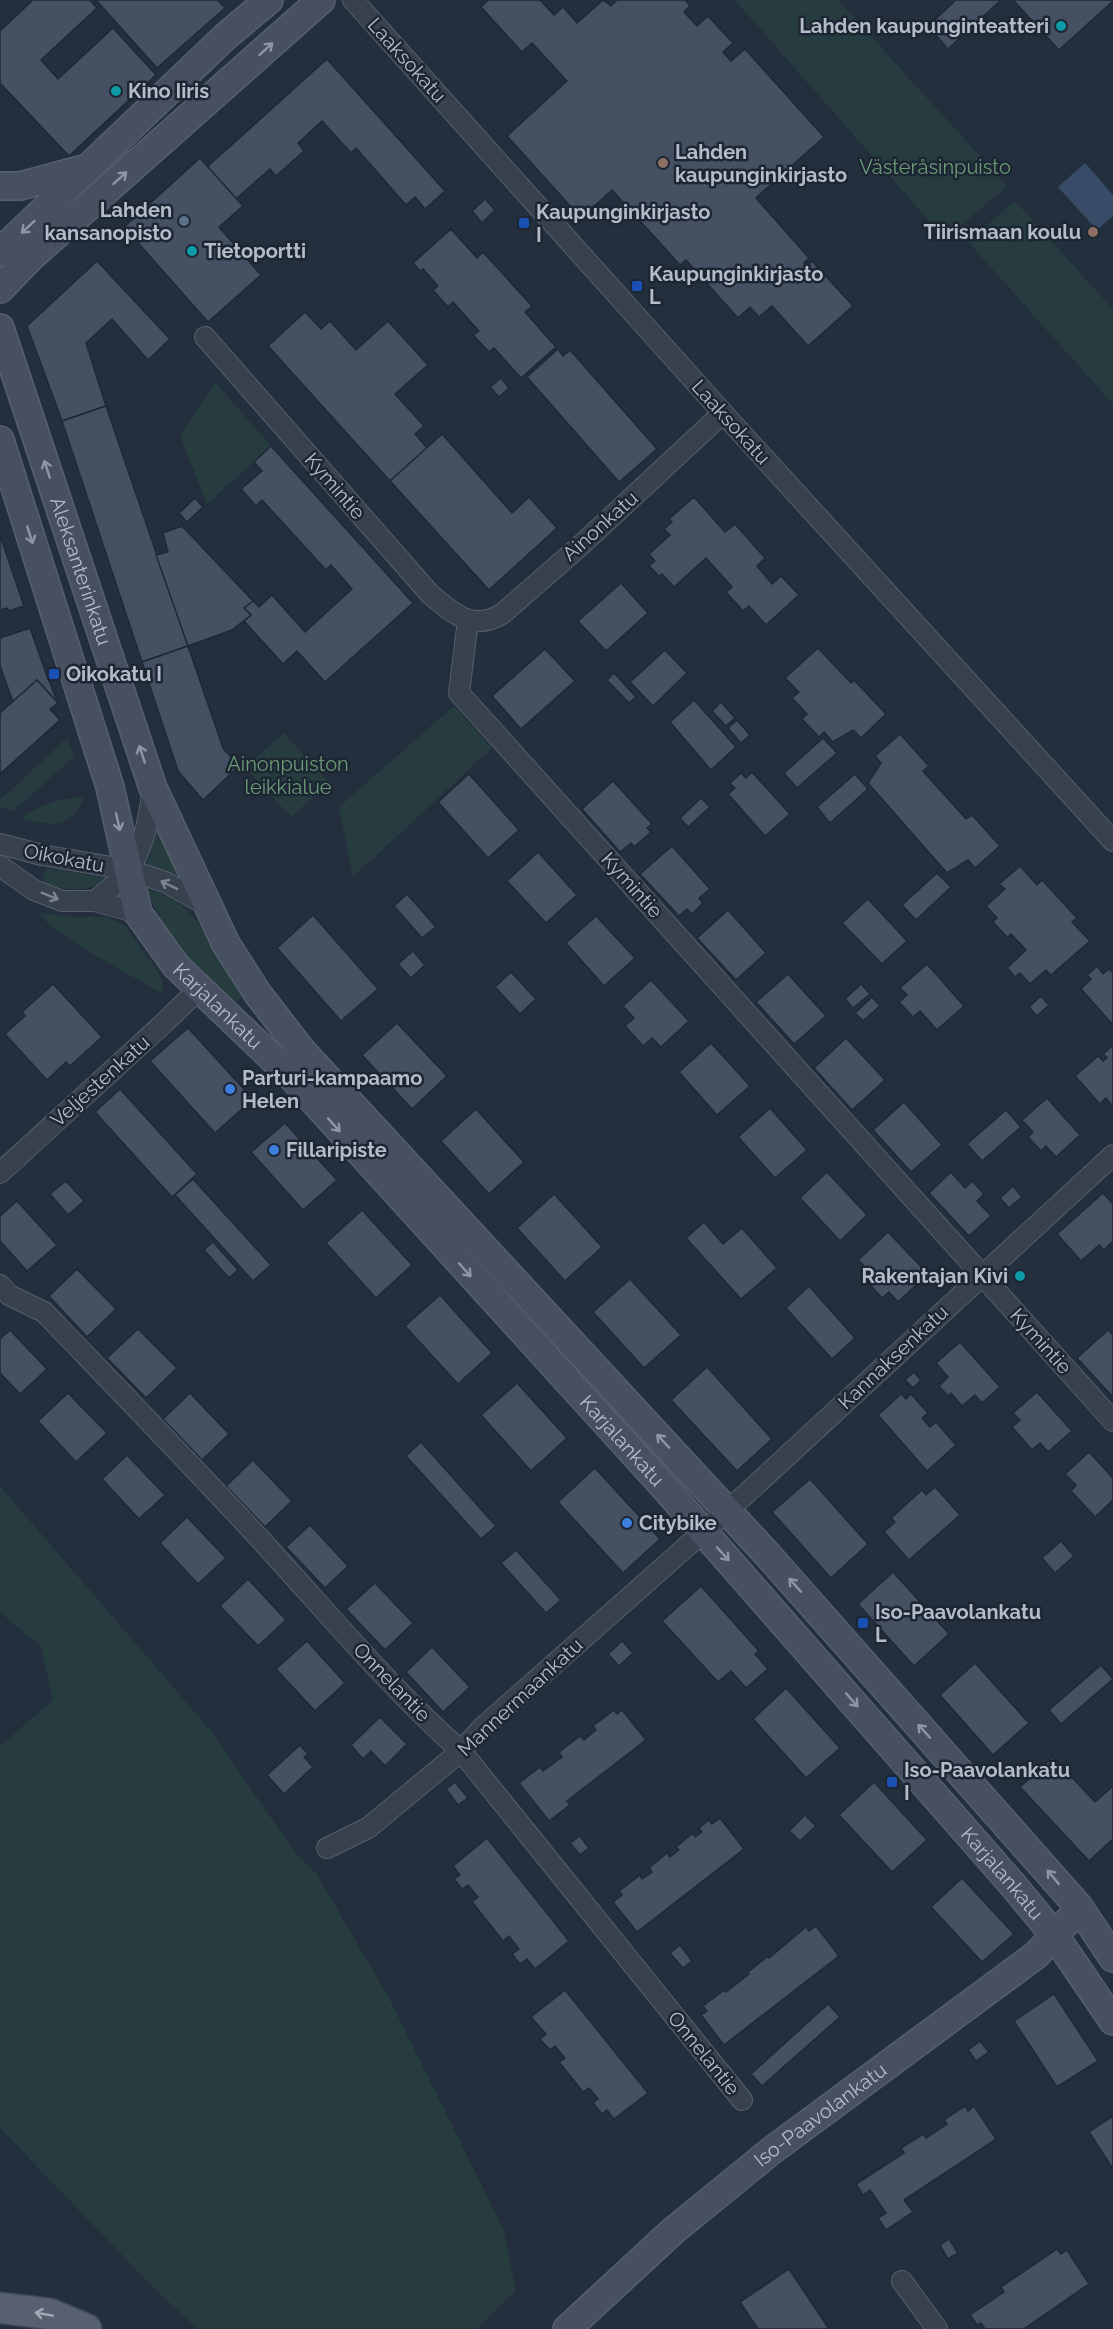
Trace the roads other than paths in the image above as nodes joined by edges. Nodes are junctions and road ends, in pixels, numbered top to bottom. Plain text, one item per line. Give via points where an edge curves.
1 (269, 0) edge
2 (321, 0) edge
3 (353, 0) edge
4 (91, 167) junction
5 (0, 186) edge
6 (0, 252) edge
7 (0, 289) edge
8 (0, 328) edge
9 (205, 337) dead end
10 (723, 412) junction
11 (0, 440) edge
12 (468, 620) junction
13 (153, 788) junction
14 (1113, 841) edge
15 (0, 844) edge
16 (181, 846) joint
17 (0, 866) edge
18 (129, 870) junction
19 (95, 902) junction
20 (206, 905) junction
21 (138, 913) junction
22 (199, 988) junction
23 (1113, 1155) edge
24 (0, 1173) edge
25 (981, 1275) junction
26 (5, 1290) edge
27 (1113, 1421) edge
28 (727, 1510) junction
29 (703, 1531) junction
30 (461, 1751) junction
31 (327, 1848) dead end
32 (1079, 1907) junction
33 (1055, 1936) junction
34 (1113, 1958) edge
35 (1113, 2021) edge
36 (742, 2100) dead end
37 (902, 2281) dead end
38 (0, 2308) edge
39 (86, 2329) edge
40 (567, 2329) edge
41 (937, 2329) edge

1 - 4 main road via 226,36
7 -> 2 main road
3 - 10 street, Laaksokatu
4 - 5 main road via 20,186
4 -> 6 main road
13 -> 8 main road, Aleksanterinkatu
9 - 12 street, Kymintie via 430,594 455,615
10 - 12 street, Ainonkatu via 502,614 490,621
10 - 14 street, Laaksokatu
11 -> 18 main road, Aleksanterinkatu via 110,787
12 - 25 street, Kymintie via 459,693
13 - 16 main road, Aleksanterinkatu
13 - 18 street, Oikokatu via 147,826
15 - 18 street, Oikokatu
16 - 20 main road, Karjalankatu
17 -> 19 street, Oikokatu via 34,890 62,901
18 - 19 street, Oikokatu
20 -> 18 street, Oikokatu via 165,882
18 - 21 main road, Karjalankatu
19 - 21 street, Oikokatu
28 -> 20 main road, Karjalankatu via 303,1051 258,994
21 - 22 main road, Karjalankatu via 176,966
22 - 24 street, Veljestenkatu
22 -> 29 main road, Karjalankatu via 281,1065
23 - 25 street, Kannaksenkatu
25 - 27 street, Kymintie
25 - 28 street, Kannaksenkatu
26 - 30 street, Onnelantie via 44,1312
28 - 29 street, Kannaksenkatu
32 -> 28 main road, Karjalankatu
29 - 30 street, Mannermaankatu
29 -> 33 main road, Karjalankatu
30 - 31 street, Mannermaankatu via 368,1828
30 - 36 street, Onnelantie
32 - 33 main road, Iso-Paavolankatu
32 - 34 main road, Karjalankatu
33 - 35 main road, Karjalankatu
33 - 40 main road, Iso-Paavolankatu via 1036,1955 771,2151 673,2231
37 - 41 street
39 -> 38 main road via 50,2314

